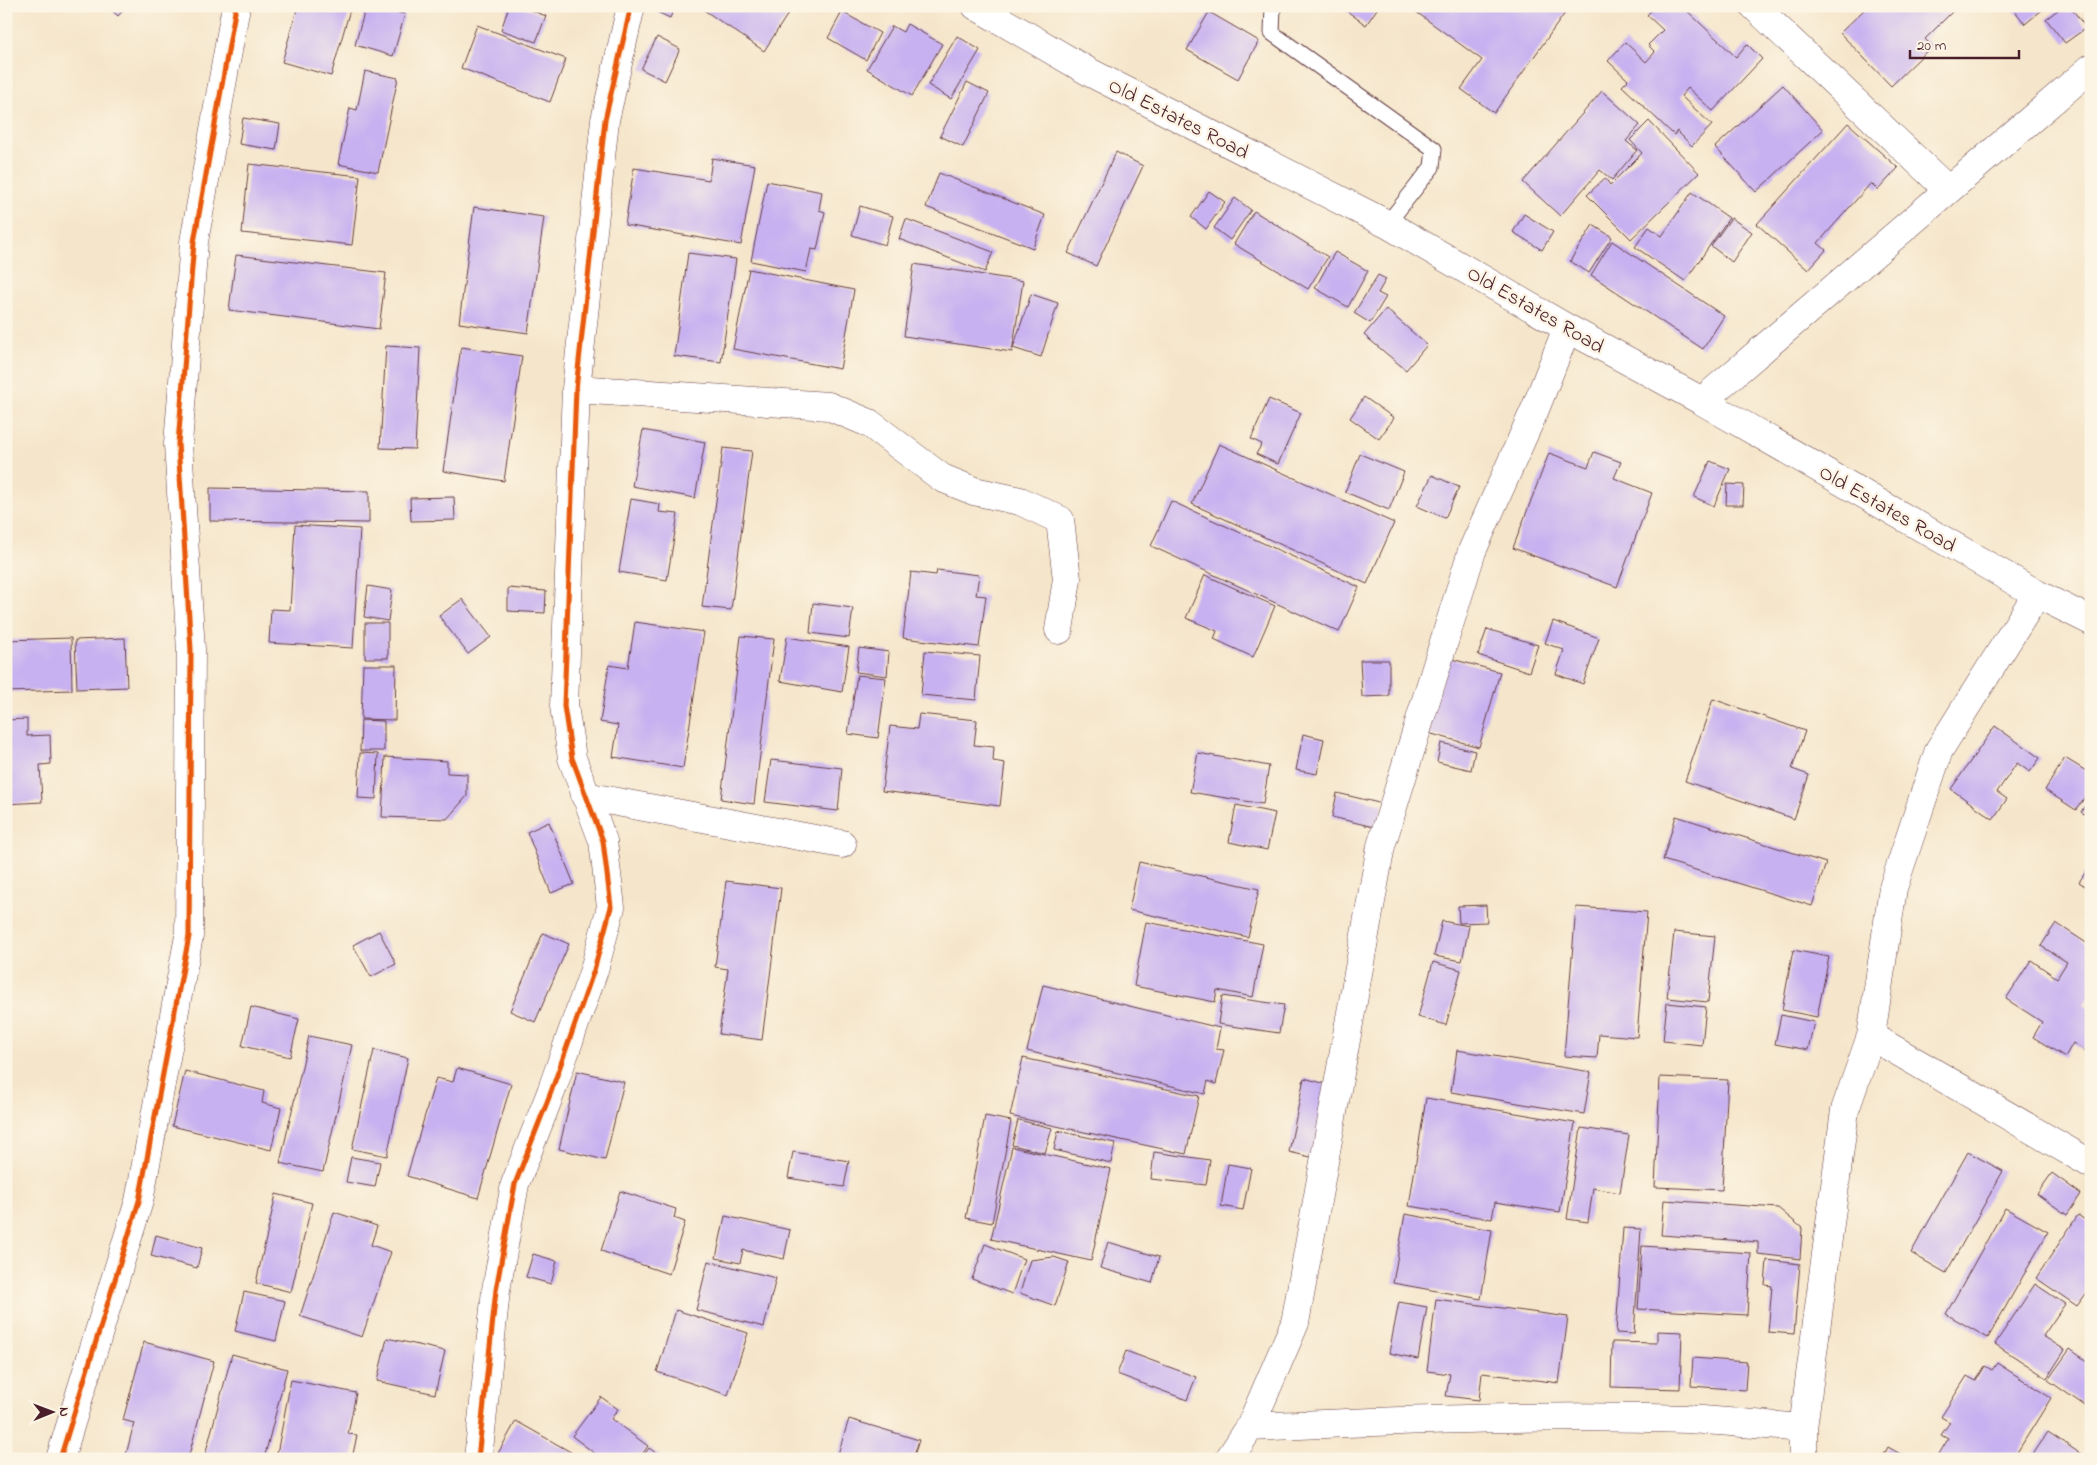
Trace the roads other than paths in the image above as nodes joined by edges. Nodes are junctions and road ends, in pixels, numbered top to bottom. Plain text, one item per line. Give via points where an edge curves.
1 (236, 6) edge
2 (631, 6) edge
3 (976, 6) edge
4 (1273, 6) edge
5 (1754, 6) edge
6 (2091, 68) edge
7 (1947, 189) junction
8 (1387, 224) junction
9 (1568, 328) junction
10 (576, 389) junction
11 (1702, 401) junction
12 (2037, 594) junction
13 (2091, 621) edge
14 (1059, 630) dead end
15 (584, 796) junction
16 (842, 844) dead end
17 (1871, 1036) junction
18 (2091, 1164) edge
19 (1250, 1427) junction
20 (1802, 1428) junction
21 (60, 1459) edge
22 (478, 1459) edge
23 (1229, 1459) edge
24 (1803, 1459) edge

1 - 21 street via 194,242 178,444 191,650 189,936 139,1201
2 - 10 street via 605,120
3 - 8 street, Old Estates Road via 1091,73
4 - 8 lane via 1272,32 1434,149 1432,167
5 - 7 street
6 - 7 street
7 - 11 street
8 - 9 street, Old Estates Road
9 - 11 street, Old Estates Road
9 - 19 street via 1472,551 1381,846 1295,1323
10 - 14 street via 828,406 869,423 942,478 974,491 1020,500 1060,520 1067,579
10 - 15 street via 564,706 572,758
11 - 12 street, Old Estates Road
12 - 13 street, Old Estates Road
12 - 17 street via 1939,750 1894,888
15 - 16 street
15 - 22 street via 603,841 611,907 587,989 515,1184 496,1290
17 - 18 street
17 - 20 street via 1845,1110
19 - 20 street via 1556,1417 1687,1419
19 - 23 street
20 - 24 street

